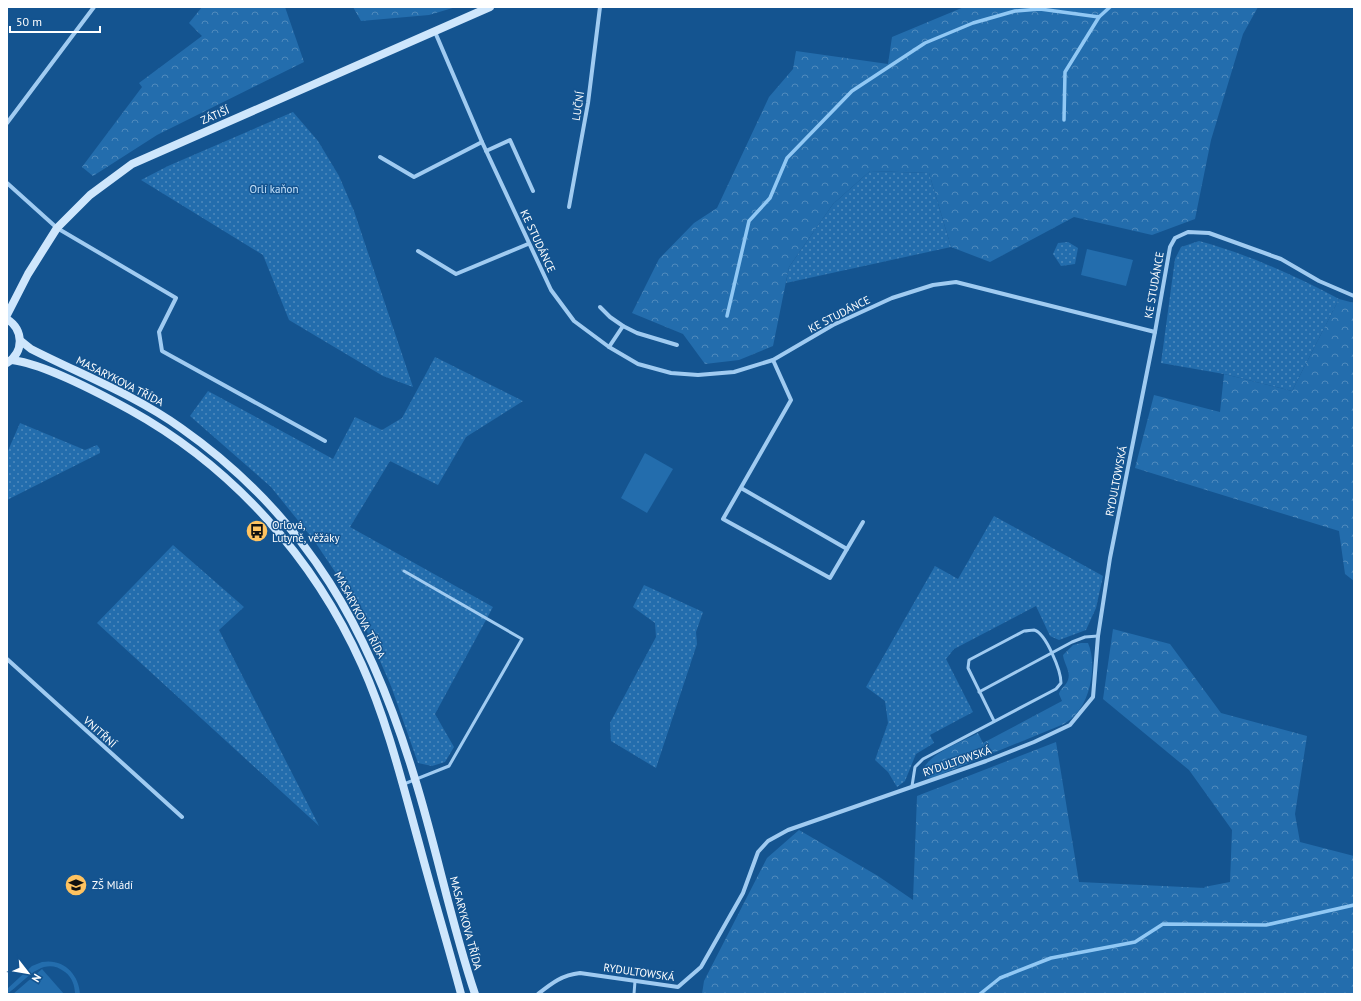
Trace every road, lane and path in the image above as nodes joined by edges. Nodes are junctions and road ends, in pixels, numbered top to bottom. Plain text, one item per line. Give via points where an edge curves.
1 (94, 7) edge
2 (490, 7) edge
3 (600, 7) edge
4 (435, 32) junction
5 (7, 124) edge
6 (482, 142) junction
7 (486, 151) junction
8 (380, 157) dead end
9 (7, 183) edge
10 (533, 191) dead end
11 (568, 207) dead end
12 (57, 228) junction
13 (528, 244) junction
14 (418, 251) dead end
15 (1354, 296) edge
16 (600, 307) dead end
17 (7, 315) edge
18 (7, 319) edge
19 (623, 326) junction
20 (1155, 332) junction
21 (20, 341) junction
22 (677, 345) dead end
23 (609, 347) junction
24 (773, 360) junction
25 (10, 361) edge
26 (325, 441) dead end
27 (741, 488) junction
28 (864, 522) dead end
29 (847, 549) junction
30 (404, 571) dead end
31 (1098, 636) junction
32 (1053, 653) junction
33 (7, 659) edge
34 (979, 692) junction
35 (994, 721) junction
36 (416, 780) junction
37 (402, 784) junction
38 (912, 786) junction
39 (182, 817) dead end
40 (635, 981) junction
41 (461, 994) edge
42 (475, 994) edge
43 (538, 994) edge
44 (634, 994) edge

1 - 5 street
2 - 4 street, ZÁTIŠÍ
3 - 11 street, LUČNÍ via 588,103
4 - 6 street, KE STUDÁNCE
4 - 12 street, ZÁTIŠÍ via 132,164 90,195
6 - 7 street, KE STUDÁNCE
6 - 8 street via 414,177
7 - 10 street via 510,140
7 - 13 street, KE STUDÁNCE
9 - 12 street
12 - 17 street, ZÁTIŠÍ via 28,274
12 - 26 street via 176,298 159,332 162,351
13 - 14 street via 456,274
13 - 23 street, KE STUDÁNCE via 551,290 574,321
15 - 20 street, KE STUDÁNCE via 1281,259 1237,242 1209,233 1188,232 1175,238 1170,247
16 - 19 street
18 - 21 street via 17,328
19 - 22 street
19 - 23 street
20 - 24 street, KE STUDÁNCE via 956,282 933,285 892,298 833,325
20 - 31 street, RYDULTOWSKÁ via 1110,558
21 - 25 street via 19,349
21 - 36 street, MASARYKOVA TŘÍDA via 36,352 127,395 170,420 221,458 275,509 326,575 354,623 391,704
23 - 24 street, KE STUDÁNCE via 638,364 671,373 698,375 734,372
24 - 27 street via 791,400
25 - 37 street, MASARYKOVA TŘÍDA via 36,366 72,381 154,424 215,469 273,525 316,582 351,643 378,704
27 - 29 street
27 - 29 street via 723,519 830,578
28 - 29 street
30 - 36 lane via 522,639 449,766
31 - 32 lane via 1084,637
31 - 38 street, RYDULTOWSKÁ via 1093,697 1070,725 986,761
32 - 34 lane
32 - 34 lane via 1038,633 1033,630 1024,631 969,660 968,668
32 - 35 lane via 1061,676 1061,683 1056,689
33 - 39 street, VNITŘNÍ
34 - 35 lane
35 - 38 lane via 923,759 915,767
36 - 37 lane
36 - 42 street, MASARYKOVA TŘÍDA
37 - 41 street, MASARYKOVA TŘÍDA
38 - 40 street, RYDULTOWSKÁ via 788,830 768,841 758,852 743,893 701,967 678,987
40 - 43 street, RYDULTOWSKÁ via 580,973 556,980
40 - 44 lane

